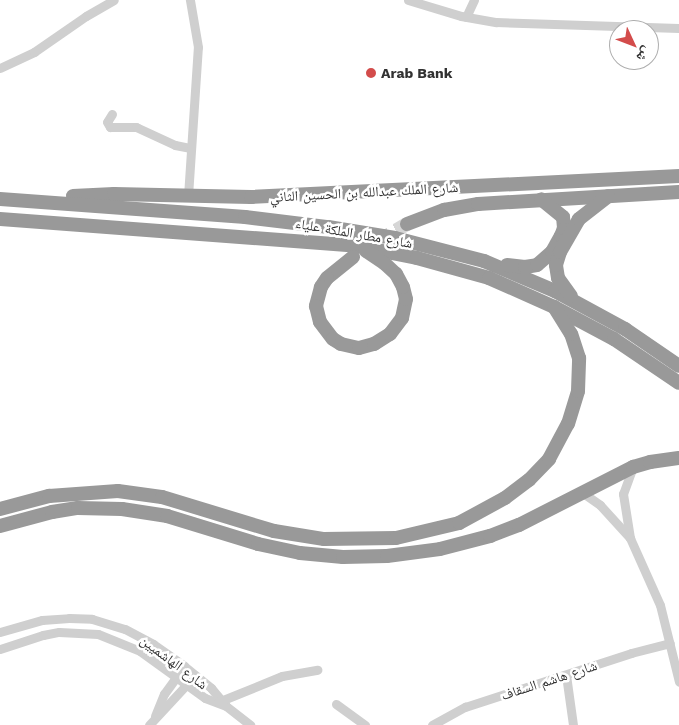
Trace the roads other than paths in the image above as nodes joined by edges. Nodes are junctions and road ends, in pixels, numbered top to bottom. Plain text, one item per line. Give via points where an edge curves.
1 (114, 0) edge
2 (190, 0) edge
3 (408, 0) edge
4 (474, 0) edge
5 (466, 17) junction
6 (679, 28) edge
7 (0, 68) edge
8 (112, 114) dead end
9 (191, 148) junction
10 (679, 176) edge
11 (679, 192) edge
12 (188, 196) junction
13 (608, 196) junction
14 (0, 199) edge
15 (541, 199) junction
16 (49, 202) junction
17 (0, 219) edge
18 (407, 224) tunnel mouth
19 (355, 252) junction
20 (484, 261) junction
21 (575, 300) junction
22 (554, 306) junction
23 (679, 366) edge
24 (679, 382) edge
25 (679, 458) edge
26 (633, 467) junction
27 (130, 492) junction
28 (583, 493) junction
29 (122, 509) junction
30 (0, 510) edge
31 (0, 526) edge
32 (630, 538) junction
33 (0, 632) edge
34 (670, 643) junction
35 (0, 649) edge
36 (184, 666) junction
37 (317, 670) dead end
38 (194, 675) junction
39 (566, 675) junction
40 (175, 678) junction
41 (679, 682) edge
42 (186, 686) junction
43 (221, 703) junction
44 (336, 704) dead end
45 (155, 716) junction
46 (149, 725) edge
47 (250, 725) edge
48 (365, 725) edge
49 (432, 725) edge
50 (573, 725) edge

1 - 7 street via 34,52
2 - 9 street via 198,47
3 - 5 street
4 - 5 street
5 - 6 street via 529,25
8 - 9 street via 107,122 110,127 136,127 175,145
9 - 12 street
10 - 12 highway, شارع الملك عبدالله بن الحسين الثاني via 251,197
11 - 13 highway, شارع الملك عبدالله بن الحسين الثاني
12 - 16 highway, شارع الملك عبدالله بن الحسين الثاني via 114,194 74,196
13 - 15 highway, شارع الملك عبدالله بن الحسين الثاني
13 - 21 highway via 574,226 557,259 558,278
14 - 16 highway, شارع مطار الملكة علياء
15 - 18 highway, شارع الملك عبدالله بن الحسين الثاني via 466,205
15 - 20 highway via 558,212 564,224 561,236 548,257 537,265 526,267
16 - 20 highway, شارع مطار الملكة علياء via 245,217 328,227 395,238
17 - 19 highway, شارع مطار الملكة علياء
19 - 19 highway via 376,256 391,269 403,287 406,299 402,318 390,334 374,344 359,348 333,339 320,322 316,306 327,278
19 - 22 highway, شارع مطار الملكة علياء via 417,258 489,278
20 - 21 highway, شارع مطار الملكة علياء
21 - 23 highway, شارع مطار الملكة علياء
22 - 24 highway, شارع مطار الملكة علياء via 614,339
22 - 27 highway via 571,334 579,358 580,382 573,412 555,449 540,469 506,498 466,519 396,538 324,539 274,531 190,505
25 - 26 highway
26 - 28 highway
26 - 32 street via 623,494
27 - 29 highway
27 - 30 highway via 69,493
28 - 29 highway via 490,536 440,549 387,556 343,557 300,553 258,544 167,516
28 - 32 street via 604,508
29 - 31 highway via 78,508
32 - 34 street via 657,597
33 - 36 street, شارع الهاشميين via 42,620 92,619 135,633
34 - 39 street, شارع هاشم السقاف
34 - 41 street
35 - 40 street, شارع الهاشميين via 43,635 85,632 131,646
36 - 38 street, شارع الهاشميين
36 - 40 street
37 - 43 street via 282,676
38 - 42 street
38 - 43 street, شارع الهاشميين
39 - 49 street, شارع هاشم السقاف via 465,707
39 - 50 street
40 - 42 street, شارع الهاشميين
40 - 45 street
42 - 43 street, شارع الهاشميين
42 - 45 street
43 - 47 street, شارع الهاشميين
44 - 48 street
45 - 46 street

